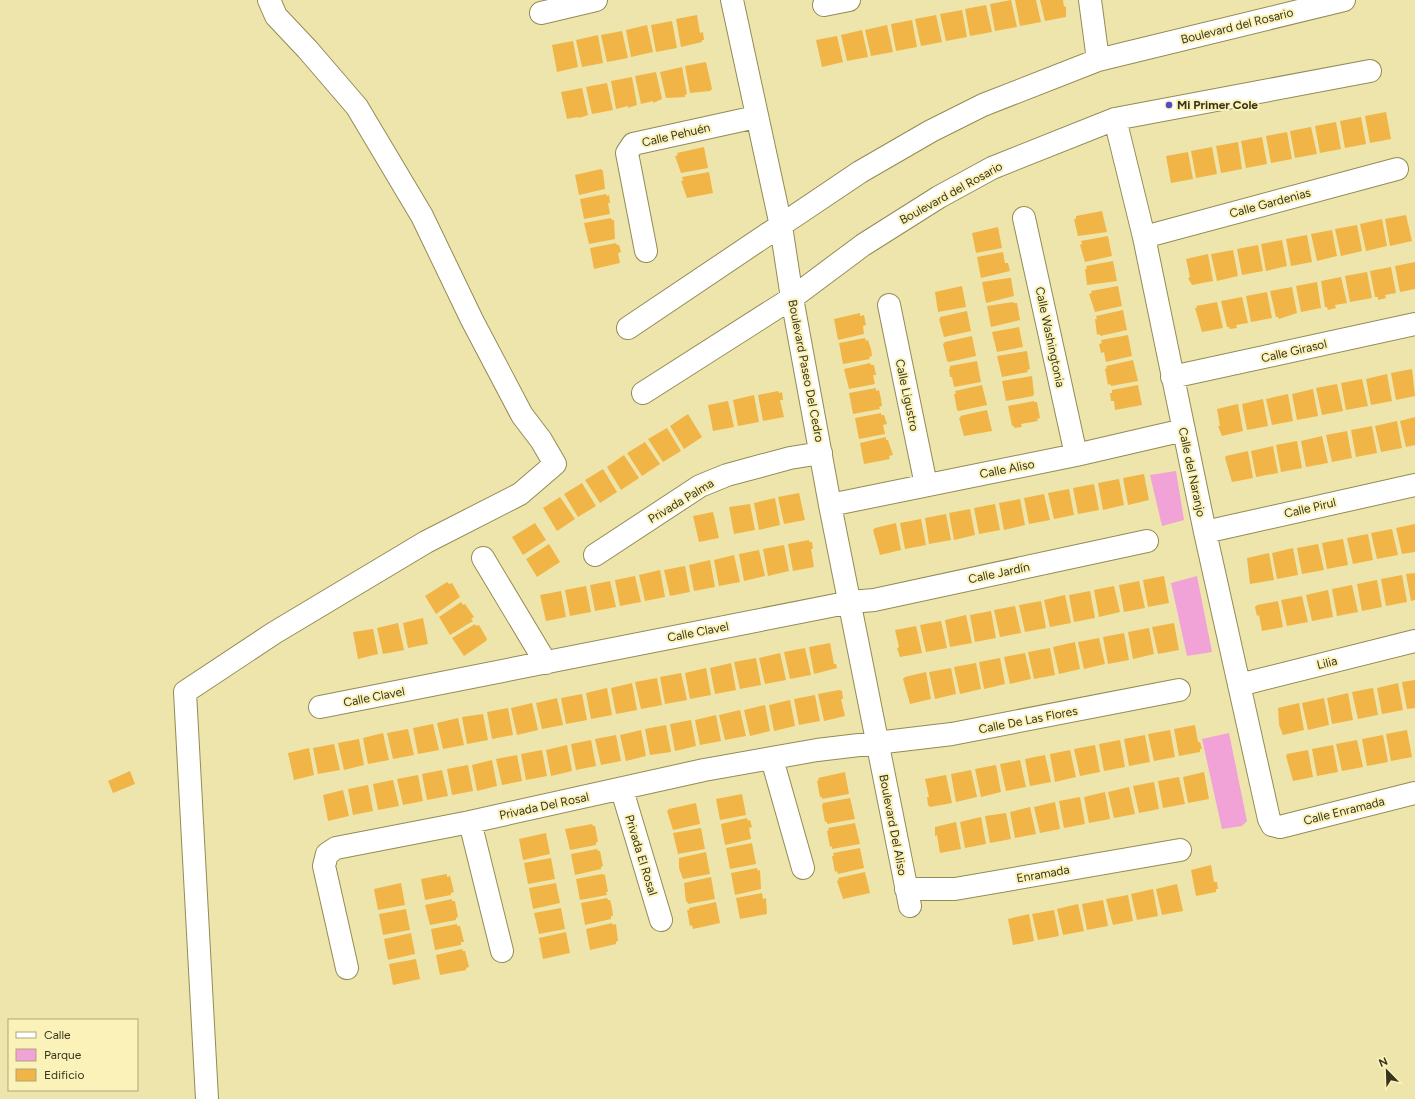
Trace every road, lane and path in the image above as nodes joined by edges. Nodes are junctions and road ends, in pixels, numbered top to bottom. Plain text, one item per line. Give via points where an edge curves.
1 (269, 0) edge
2 (596, 0) edge
3 (732, 0) edge
4 (849, 0) edge
5 (1090, 0) edge
6 (1344, 0) edge
7 (824, 5) dead end
8 (541, 13) dead end
9 (1098, 60) junction
10 (1370, 71) dead end
11 (756, 116) junction
12 (1115, 119) junction
13 (1397, 169) dead end
14 (1024, 218) dead end
15 (781, 226) junction
16 (1144, 237) junction
17 (646, 250) dead end
18 (792, 298) junction
19 (889, 305) dead end
20 (1415, 324) edge
21 (628, 328) dead end
22 (1172, 377) junction
23 (643, 393) dead end
24 (1184, 430) junction
25 (821, 453) junction
26 (1076, 455) junction
27 (1415, 484) edge
28 (926, 485) junction
29 (830, 505) junction
30 (1205, 532) junction
31 (1147, 541) dead end
32 (595, 555) dead end
33 (483, 558) dead end
34 (851, 602) junction
35 (1415, 641) edge
36 (546, 663) junction
37 (1239, 685) junction
38 (1179, 690) dead end
39 (320, 707) dead end
40 (876, 743) junction
41 (772, 759) junction
42 (622, 790) junction
43 (1415, 794) edge
44 (470, 822) junction
45 (1272, 825) joint
46 (1180, 850) dead end
47 (803, 868) dead end
48 (908, 898) joint
49 (661, 920) dead end
50 (502, 952) dead end
51 (346, 968) dead end
52 (207, 1099) edge

1 - 52 street via 276,16 357,107 422,216 472,320 522,415 555,464 520,494 419,546 274,633 185,692
2 - 8 street
3 - 11 street, Boulevard Paseo Del Cedro
4 - 7 street
5 - 9 street
6 - 9 street, Boulevard del Rosario
9 - 15 street, Boulevard del Rosario via 983,105 931,131 860,172
10 - 12 street, Boulevard del Rosario
11 - 15 street, Boulevard Paseo Del Cedro
11 - 17 street, Calle Pehuén via 633,144 629,148 627,153
12 - 16 street, Calle del Naranjo
12 - 18 street, Boulevard del Rosario via 992,168 939,197 863,245
13 - 16 street, Calle Gardenias
14 - 26 street, Calle Washingtonia
15 - 18 street, Boulevard Paseo Del Cedro
15 - 21 street, Boulevard del Rosario
16 - 22 street, Calle del Naranjo
18 - 23 street, Boulevard del Rosario
18 - 25 street, Boulevard Paseo Del Cedro
19 - 28 street, Calle Ligustro
20 - 22 street, Calle Girasol
22 - 24 street, Calle del Naranjo
24 - 26 street, Calle Aliso
24 - 30 street, Calle del Naranjo
25 - 29 street, Boulevard Paseo Del Cedro
25 - 32 street, Privada Palma via 790,458 727,475 700,486
26 - 28 street, Calle Aliso
27 - 30 street, Calle Pirul
28 - 29 street, Calle Aliso
29 - 34 street, Boulevard Paseo Del Cedro
30 - 37 street, Calle del Naranjo
31 - 34 street, Calle Jardín via 874,600
33 - 36 street
34 - 36 street, Calle Clavel
34 - 40 street, Boulevard Paseo Del Cedro
35 - 37 street, Lilia
36 - 39 street, Calle Clavel
37 - 45 street, Calle del Naranjo
38 - 40 street, Calle De Las Flores via 952,734
40 - 41 street, Privada Del Rosal via 817,750
40 - 48 street, Boulevard Del Aliso
41 - 42 street, Privada Del Rosal via 704,770
41 - 47 street
42 - 44 street, Privada Del Rosal
42 - 49 street, Privada El Rosal
43 - 45 street, Calle Enramada via 1280,827
44 - 50 street
44 - 51 street, Privada Del Rosal via 336,848 327,854 324,866
46 - 48 street, Enramada

